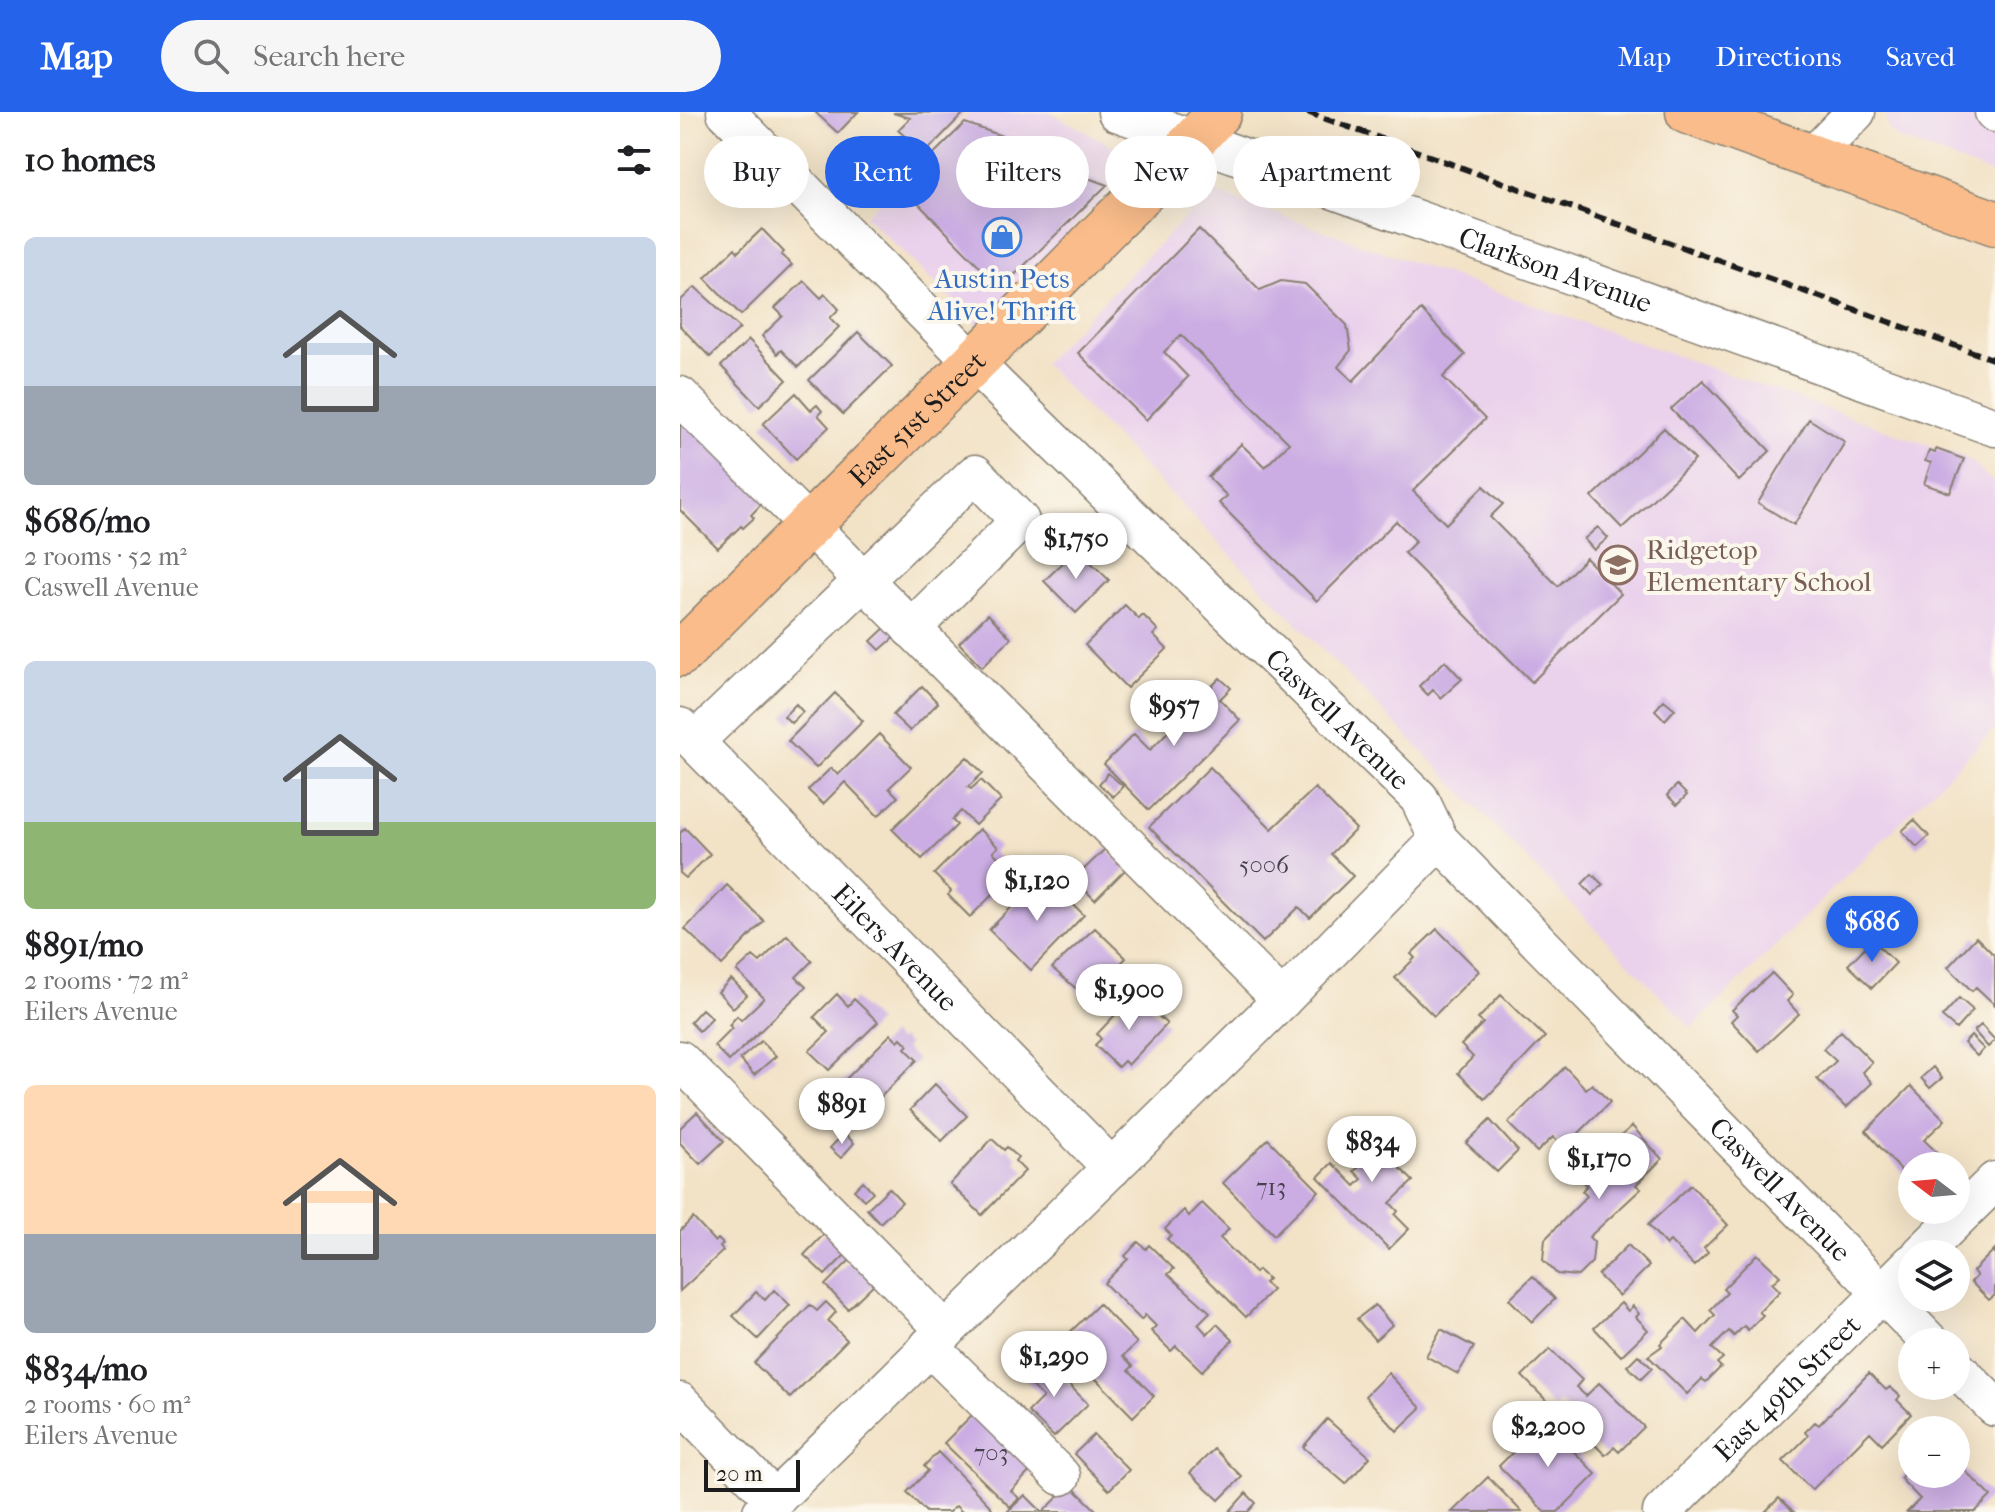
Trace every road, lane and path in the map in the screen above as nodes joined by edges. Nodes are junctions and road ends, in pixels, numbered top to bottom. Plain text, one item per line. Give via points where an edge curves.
1 (726, 112) edge
2 (1117, 112) edge
3 (1691, 112) edge
4 (1856, 112) edge
5 (1755, 124) edge
6 (1207, 126) edge
7 (1812, 157) junction
8 (1995, 223) edge
9 (975, 363) junction
10 (680, 396) edge
11 (1995, 427) edge
12 (808, 525) junction
13 (863, 581) junction
14 (911, 629) junction
15 (680, 654) edge
16 (687, 734) edge
17 (1439, 840) junction
18 (1282, 1000) junction
19 (680, 1060) edge
20 (1112, 1168) junction
21 (1995, 1181) edge
22 (1935, 1240) edge
23 (1898, 1277) edge
24 (1882, 1293) junction
25 (1916, 1328) edge
26 (938, 1338) junction
27 (1970, 1382) edge
28 (680, 1402) edge
29 (1995, 1407) edge
30 (1061, 1476) dead end
31 (768, 1506) edge
32 (1662, 1512) edge

1 - 9 street, Caswell Avenue
2 - 6 street, Clarkson Avenue
3 - 5 main road
4 - 7 street
5 - 7 main road
6 - 9 main road, East 51st Street
6 - 11 street, Clarkson Avenue
7 - 8 main road
9 - 12 main road, East 51st Street
9 - 17 street, Caswell Avenue via 1419,798
10 - 12 street
12 - 13 street
12 - 15 main road, East 51st Street
13 - 14 street
13 - 14 street via 975,474 1020,521
13 - 16 street
14 - 18 street
16 - 20 street, Eilers Avenue
17 - 18 street
17 - 24 street, Caswell Avenue
18 - 20 street
19 - 26 street
20 - 26 street
21 - 22 street
23 - 24 street, East 49th Street
24 - 25 street, Caswell Avenue
24 - 32 street, East 49th Street
26 - 30 street
26 - 31 street
27 - 29 street
28 - 31 street

